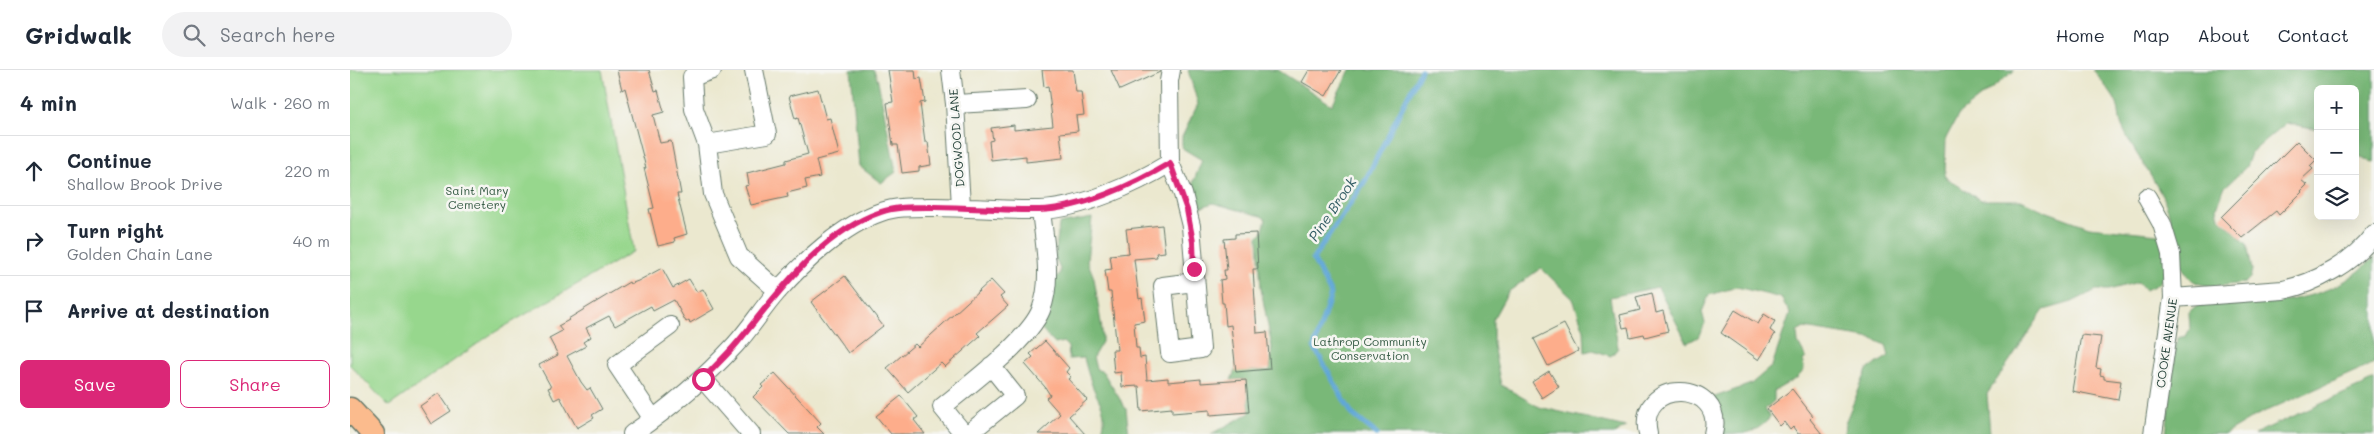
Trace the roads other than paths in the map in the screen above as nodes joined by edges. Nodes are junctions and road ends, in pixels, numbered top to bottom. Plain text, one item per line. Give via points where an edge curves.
1 (712, 70) edge
2 (754, 70) edge
3 (951, 70) edge
4 (1172, 70) edge
5 (1027, 100) dead end
6 (955, 104) junction
7 (707, 144) junction
8 (1170, 163) junction
9 (2147, 197) dead end
10 (961, 206) junction
11 (1041, 210) junction
12 (2374, 234) edge
13 (1194, 282) dead end
14 (778, 291) junction
15 (2173, 298) junction
16 (670, 326) dead end
17 (991, 366) junction
18 (703, 379) junction
19 (350, 409) edge
20 (653, 419) junction
21 (373, 434) edge
22 (632, 434) edge
23 (751, 434) edge
24 (966, 434) edge
25 (1648, 434) edge
26 (1713, 434) edge
27 (2153, 434) edge

1 - 7 street via 692,77 694,109
2 - 7 street via 767,134
3 - 6 street, DOGWOOD LANE
4 - 8 street via 1169,81
5 - 6 street
6 - 10 street, DOGWOOD LANE
7 - 14 street via 713,194 739,256
8 - 11 street via 1123,188
8 - 13 street via 1183,194 1191,226
9 - 15 street, COOKE AVENUE via 2162,224 2172,254
10 - 11 street
10 - 14 street via 911,207 881,212 830,240
11 - 17 street via 1046,272 1041,310
12 - 15 street via 2346,261 2299,287
14 - 18 street
15 - 27 street, COOKE AVENUE
16 - 20 street via 617,365
17 - 24 street via 942,407
17 - 24 street via 1015,396
18 - 20 street
18 - 23 street
19 - 21 main road
20 - 22 street
25 - 26 street via 1646,421 1651,407 1662,396 1677,391 1692,393 1705,401 1713,414

